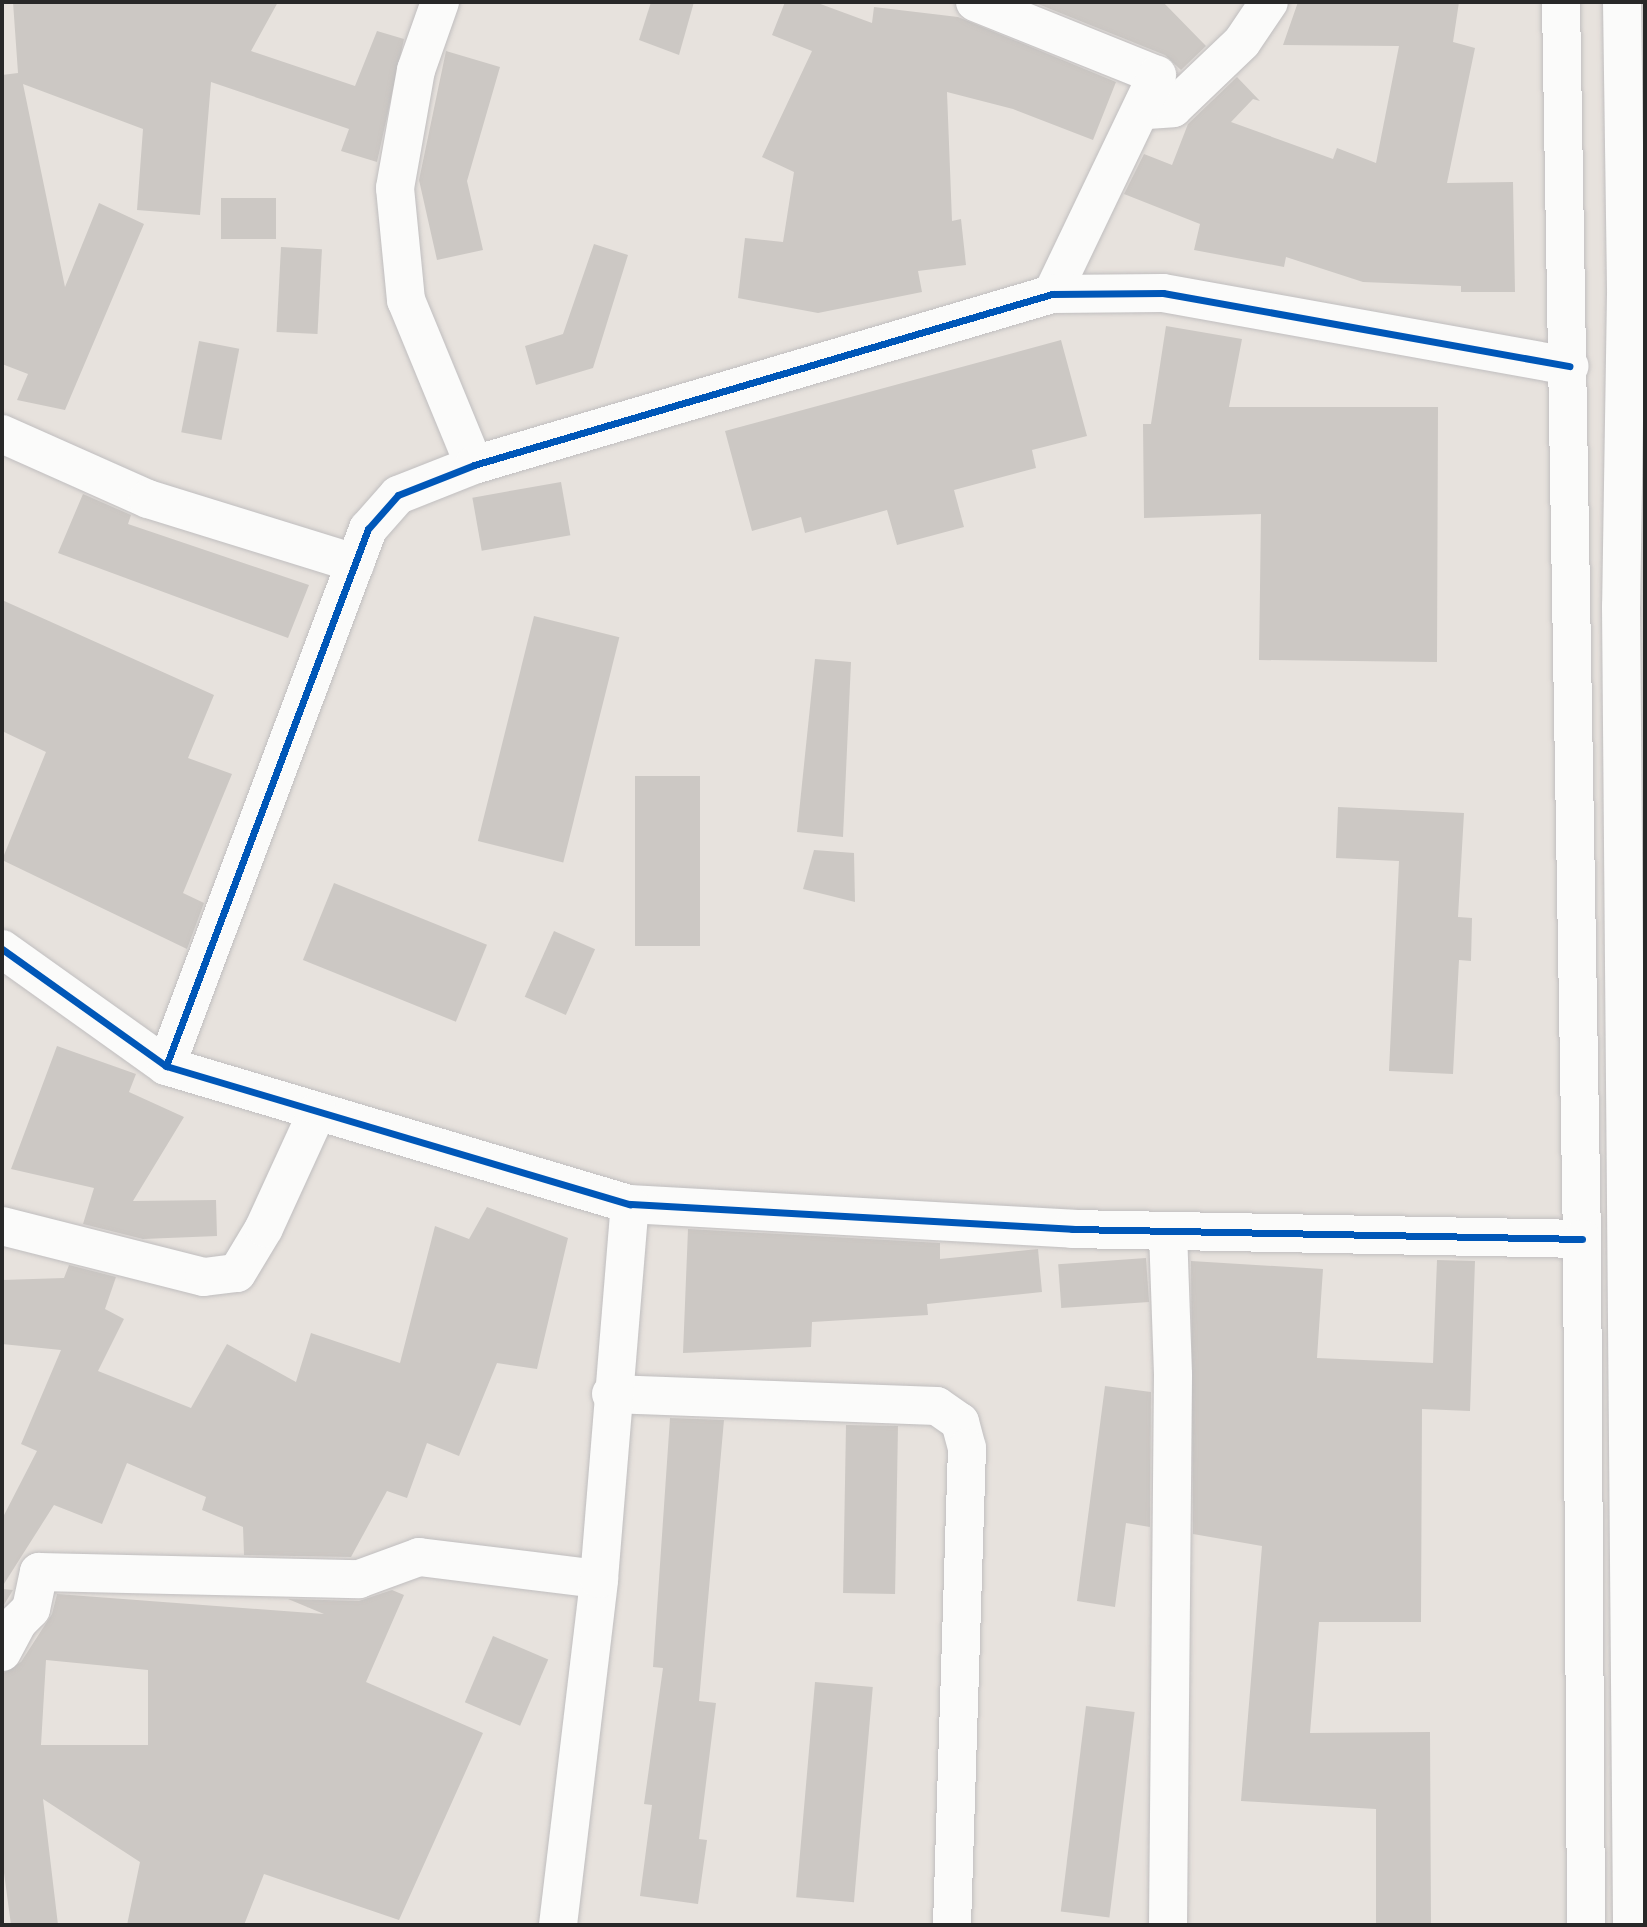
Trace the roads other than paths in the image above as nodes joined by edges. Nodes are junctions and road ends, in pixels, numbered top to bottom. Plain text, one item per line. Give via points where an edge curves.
1 (440, 2) edge
2 (975, 2) edge
3 (1269, 2) edge
4 (1561, 2) edge
5 (1622, 2) edge
6 (1157, 75) junction
7 (1052, 294) junction
8 (1636, 299) edge
9 (1569, 366) junction
10 (2, 434) edge
11 (474, 465) junction
12 (355, 563) junction
13 (1633, 609) edge
14 (2, 949) edge
15 (166, 1066) junction
16 (317, 1112) junction
17 (630, 1205) junction
18 (2, 1226) edge
19 (1167, 1231) junction
20 (1582, 1239) junction
21 (611, 1394) junction
22 (599, 1579) junction
23 (2, 1651) edge
24 (1638, 1749) edge
25 (558, 1925) edge
26 (952, 1925) edge
27 (1168, 1925) edge
28 (1586, 1925) edge
29 (1632, 1925) edge

1 - 11 street via 416,71 395,188 406,300
2 - 6 street
3 - 6 street via 1242,42 1173,108 1147,110
4 - 9 street
5 - 8 street
6 - 7 street
7 - 9 street via 1163,293
7 - 11 street
8 - 13 street
9 - 20 street
10 - 12 street via 148,499
11 - 12 street via 398,495 368,529
12 - 15 street
13 - 24 street
14 - 15 street
15 - 16 street
16 - 17 street
16 - 18 street via 264,1228 237,1273 204,1277
17 - 19 street
17 - 21 street
19 - 20 street
19 - 27 street via 1173,1375
20 - 28 street
21 - 22 street
21 - 26 street via 937,1406 960,1422 967,1448
22 - 23 street via 419,1557 359,1579 39,1572 31,1609
22 - 25 street
24 - 29 street

